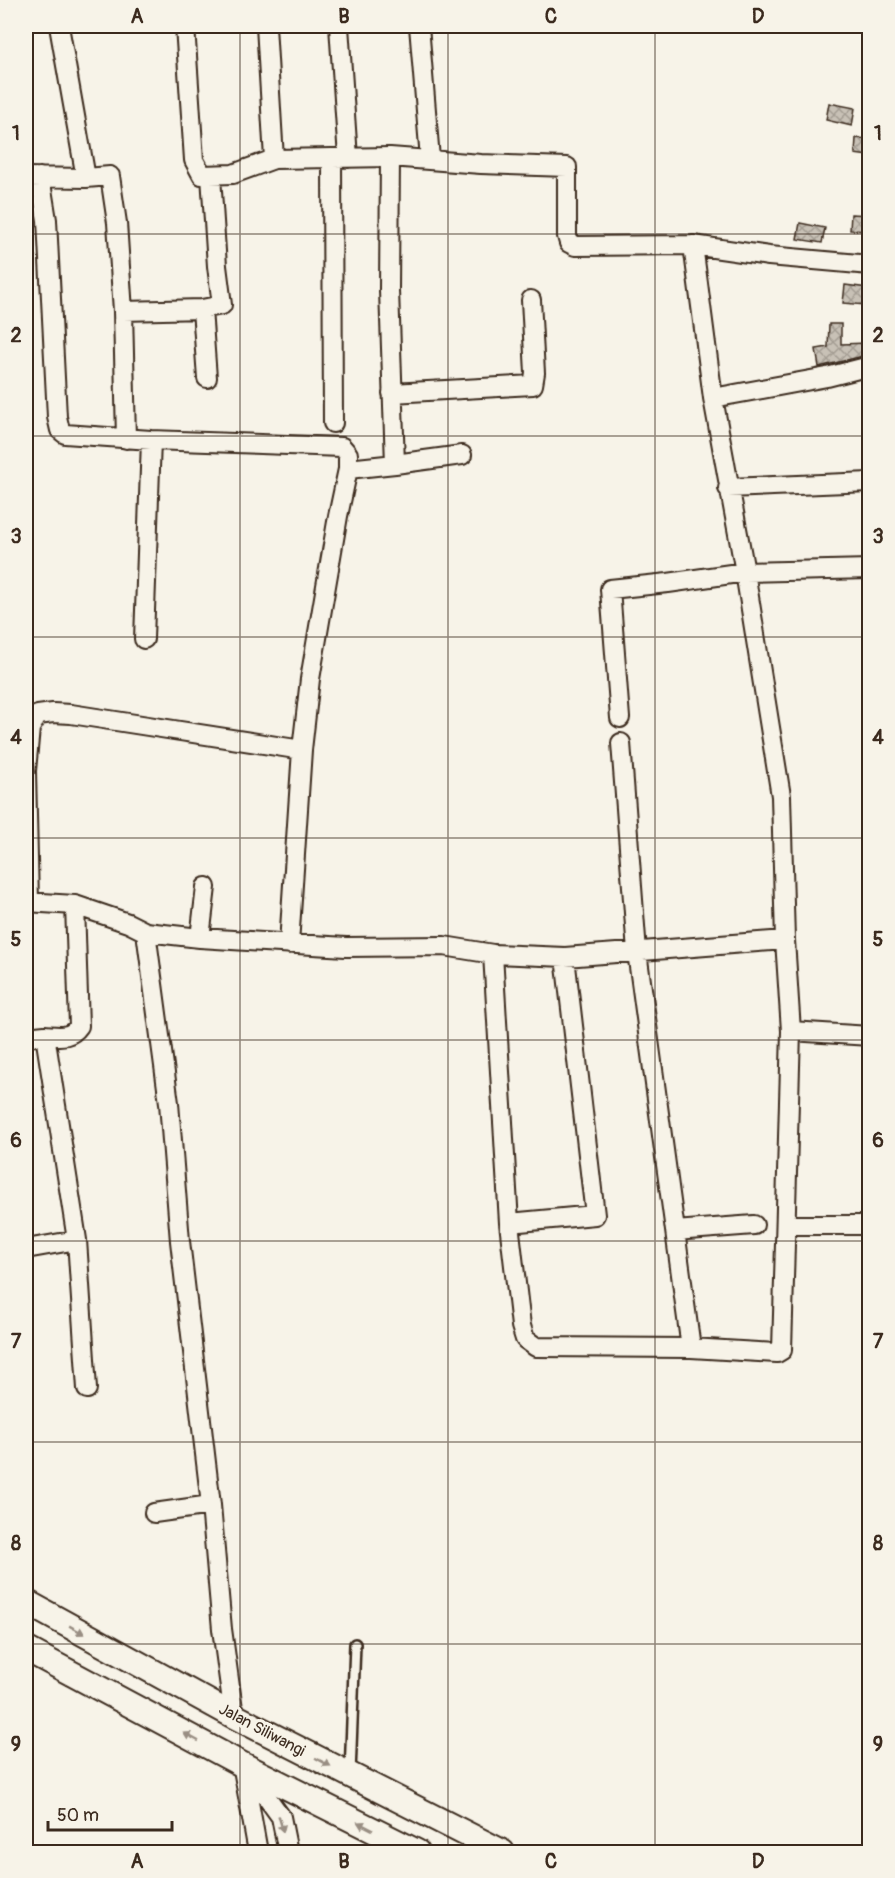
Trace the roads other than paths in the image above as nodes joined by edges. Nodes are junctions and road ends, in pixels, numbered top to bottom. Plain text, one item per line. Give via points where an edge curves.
1 (59, 26) edge
2 (185, 26) edge
3 (266, 26) edge
4 (339, 26) edge
5 (419, 26) edge
6 (340, 158) junction
7 (390, 158) junction
8 (274, 159) junction
9 (430, 159) junction
10 (211, 176) junction
11 (33, 177) edge
12 (86, 178) junction
13 (693, 244) junction
14 (870, 265) edge
15 (531, 300) dead end
16 (202, 309) junction
17 (123, 310) junction
18 (870, 366) edge
19 (207, 378) dead end
20 (392, 393) junction
21 (712, 398) junction
22 (333, 423) dead end
23 (126, 439) junction
24 (151, 440) junction
25 (462, 455) dead end
26 (395, 464) junction
27 (348, 469) junction
28 (870, 482) edge
29 (728, 488) junction
30 (870, 569) edge
31 (745, 572) junction
32 (144, 639) dead end
33 (620, 718) dead end
34 (621, 743) dead end
35 (302, 750) junction
36 (206, 886) dead end
37 (27, 902) edge
38 (75, 905) junction
39 (146, 932) junction
40 (201, 938) junction
41 (785, 940) junction
42 (289, 944) junction
43 (637, 952) junction
44 (493, 954) junction
45 (565, 957) junction
46 (791, 1031) junction
47 (45, 1035) junction
48 (870, 1036) edge
49 (26, 1037) edge
50 (509, 1223) junction
51 (786, 1225) junction
52 (870, 1225) edge
53 (754, 1226) dead end
54 (675, 1231) junction
55 (77, 1240) junction
56 (26, 1249) edge
57 (691, 1348) junction
58 (87, 1389) dead end
59 (211, 1505) junction
60 (154, 1513) dead end
61 (26, 1602) edge
62 (355, 1644) dead end
63 (26, 1649) edge
64 (234, 1716) junction
65 (243, 1765) junction
66 (350, 1777) junction
67 (258, 1852) edge
68 (288, 1852) edge
69 (417, 1852) edge
70 (502, 1852) edge

1 - 12 street
2 - 10 street via 194,160 202,175
3 - 8 street
4 - 6 street
5 - 9 street
6 - 7 street
6 - 8 street
6 - 22 street
7 - 9 street
7 - 20 street
8 - 10 street via 233,174
9 - 13 street via 567,167 567,236 575,246
10 - 16 street via 222,305
11 - 12 street
11 - 23 street via 47,220 58,425 65,434
12 - 17 street via 110,176
13 - 14 street
13 - 21 street
15 - 20 street via 533,385
16 - 17 street
16 - 19 street
17 - 23 street
18 - 21 street
20 - 26 street
21 - 29 street
23 - 24 street
24 - 27 street via 342,447 348,454
24 - 32 street
25 - 26 street
26 - 27 street
27 - 35 street via 310,679
28 - 29 street
29 - 31 street
30 - 31 street
31 - 33 street via 610,589
31 - 41 street via 781,796
34 - 43 street
35 - 37 street via 71,714 38,715 30,728 26,771
35 - 42 street
36 - 40 street
37 - 38 street
38 - 39 street
38 - 47 street via 79,1026 64,1037
39 - 40 street
39 - 59 street via 169,1103 180,1241
40 - 42 street
41 - 43 street
41 - 46 street
42 - 44 street via 444,946
43 - 45 street
43 - 54 street
44 - 45 street
44 - 50 street
45 - 50 street via 595,1215
46 - 48 street
46 - 51 street
47 - 49 street
47 - 55 street
50 - 57 street via 520,1326 525,1339 536,1347
51 - 52 street
51 - 57 street via 782,1350 777,1353
53 - 54 street
54 - 57 street
55 - 56 street
55 - 58 street
59 - 60 street
59 - 64 street
61 -> 64 main road, Jalan Siliwangi
62 - 66 lane
65 -> 63 main road
64 -> 66 main road, Jalan Siliwangi
65 - 67 street
65 -> 68 street via 281,1817
69 -> 65 main road
66 - 70 main road, Jalan Siliwangi

